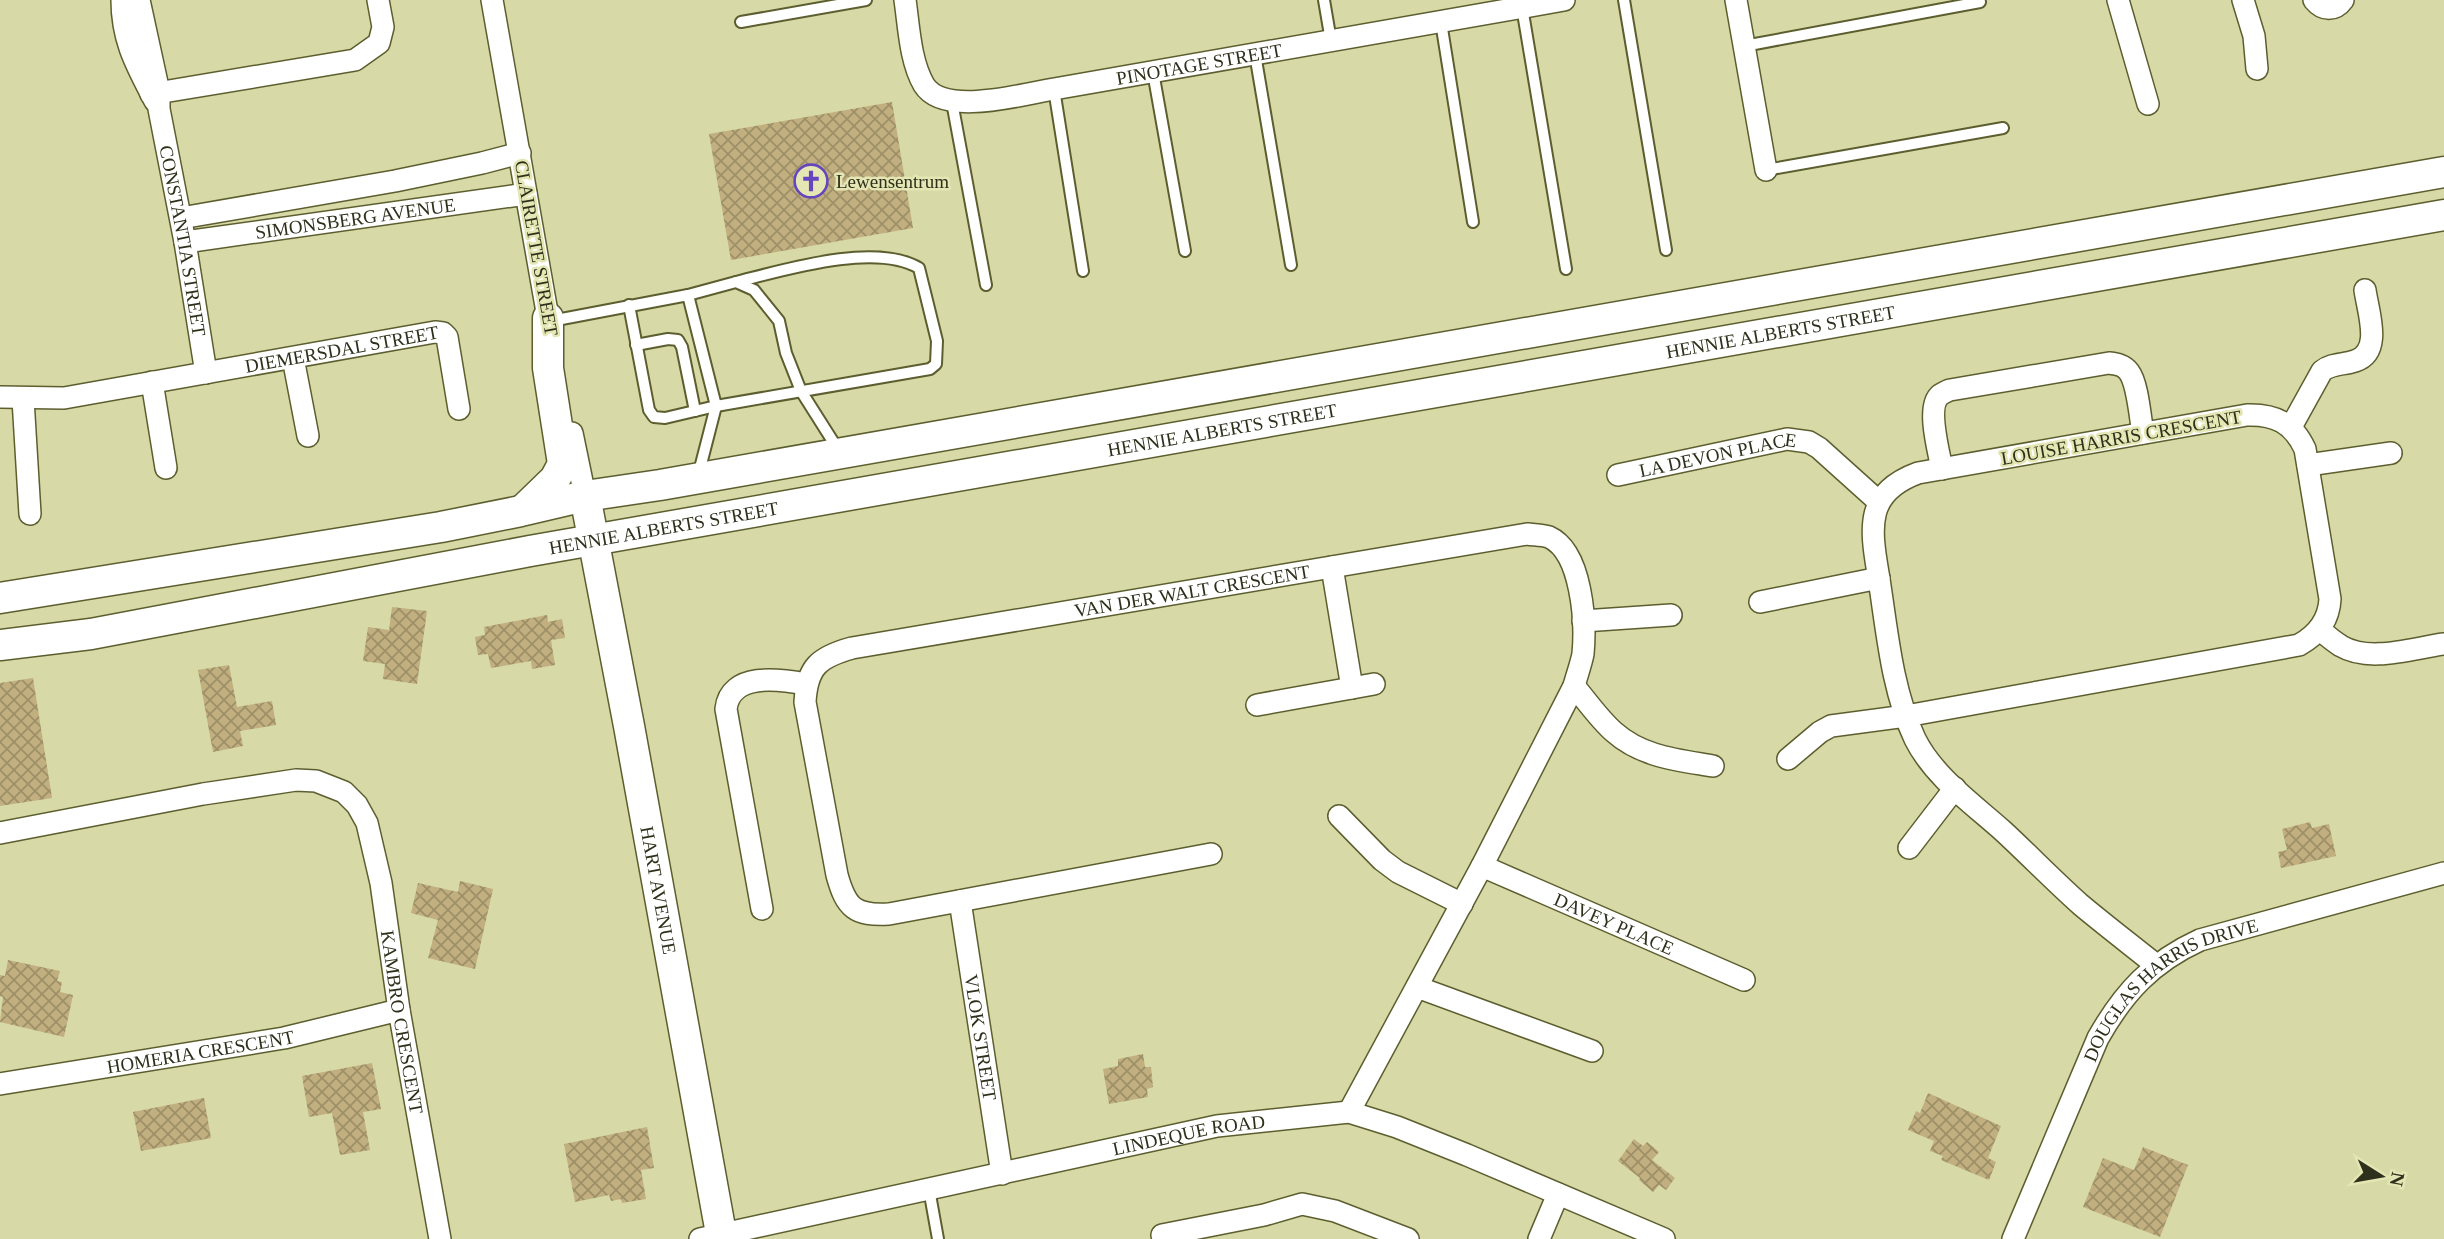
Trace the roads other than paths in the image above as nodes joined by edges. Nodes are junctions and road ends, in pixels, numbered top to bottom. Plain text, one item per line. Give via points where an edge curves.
1 (122, 0) edge
2 (139, 0) edge
3 (378, 0) edge
4 (492, 0) edge
5 (866, 0) edge
6 (905, 0) edge
7 (1324, 0) edge
8 (1564, 0) edge
9 (1624, 0) edge
10 (1736, 0) edge
11 (2118, 0) edge
12 (2243, 0) edge
13 (2314, 0) edge
14 (2343, 0) edge
15 (1980, 2) edge
16 (1522, 7) junction
17 (741, 22) dead end
18 (1441, 22) junction
19 (1331, 41) junction
20 (1744, 46) junction
21 (1255, 54) junction
22 (2257, 69) dead end
23 (1153, 72) junction
24 (1054, 89) junction
25 (157, 98) junction
26 (952, 102) junction
27 (2148, 103) dead end
28 (2003, 128) dead end
29 (520, 153) junction
30 (1766, 170) joint
31 (2444, 172) edge
32 (526, 194) junction
33 (2444, 215) edge
34 (181, 218) junction
35 (1472, 222) dead end
36 (185, 242) junction
37 (1666, 250) dead end
38 (1185, 251) dead end
39 (1291, 265) dead end
40 (1566, 269) dead end
41 (1083, 271) dead end
42 (736, 282) junction
43 (986, 285) dead end
44 (2365, 290) dead end
45 (688, 295) junction
46 (629, 305) junction
47 (548, 320) junction
48 (636, 345) junction
49 (293, 358) junction
50 (206, 373) junction
51 (152, 382) junction
52 (801, 391) junction
53 (0, 397) edge
54 (23, 399) junction
55 (716, 406) junction
56 (459, 409) dead end
57 (695, 411) junction
58 (2291, 427) junction
59 (2143, 433) junction
60 (308, 436) dead end
61 (840, 453) junction
62 (2391, 453) dead end
63 (2308, 465) junction
64 (166, 468) dead end
65 (1942, 469) junction
66 (1618, 475) dead end
67 (697, 479) junction
68 (585, 496) junction
69 (1879, 502) junction
70 (522, 511) junction
71 (30, 514) dead end
72 (593, 542) junction
73 (1332, 567) junction
74 (1879, 578) junction
75 (0, 598) edge
76 (1760, 602) dead end
77 (1671, 615) dead end
78 (1583, 621) junction
79 (2319, 629) junction
80 (2444, 644) edge
81 (0, 645) edge
82 (806, 684) junction
83 (1374, 684) dead end
84 (1574, 686) junction
85 (1352, 688) junction
86 (1258, 705) dead end
87 (1906, 716) junction
88 (1788, 759) dead end
89 (1713, 766) dead end
90 (1955, 788) junction
91 (1339, 816) dead end
92 (0, 833) edge
93 (1909, 848) dead end
94 (1211, 854) dead end
95 (1482, 866) junction
96 (2444, 873) edge
97 (960, 901) junction
98 (1462, 904) junction
99 (762, 909) dead end
100 (2156, 965) junction
101 (1744, 980) dead end
102 (1417, 988) junction
103 (399, 1010) junction
104 (1592, 1051) dead end
105 (0, 1084) edge
106 (1349, 1112) junction
107 (1002, 1174) junction
108 (929, 1189) junction
109 (1558, 1194) junction
110 (1162, 1235) dead end
111 (714, 1237) edge
112 (440, 1239) edge
113 (938, 1239) edge
114 (1408, 1239) edge
115 (1539, 1239) edge
116 (1664, 1239) edge
117 (2013, 1239) edge

1 - 25 street, CONSTANTIA STREET via 133,60
2 - 25 street, CONSTANTIA STREET
3 - 25 street via 383,27 379,43 355,60
4 - 29 street, CLAIRETTE STREET
5 - 17 lane
6 - 26 street via 915,63 925,86 936,97
7 - 19 lane
8 - 16 street, PINOTAGE STREET
9 - 37 lane
10 - 20 street
11 - 27 street
12 - 22 street
13 - 14 street via 2330,8
15 - 20 lane
16 - 18 street, PINOTAGE STREET
16 - 40 lane
18 - 19 street, PINOTAGE STREET
18 - 35 lane
19 - 21 street, PINOTAGE STREET
20 - 30 street
21 - 23 street, PINOTAGE STREET
21 - 39 lane
23 - 24 street, PINOTAGE STREET
23 - 38 lane
24 - 26 street, PINOTAGE STREET
24 - 41 lane
25 - 34 street, CONSTANTIA STREET
26 - 43 lane
28 - 30 lane
29 - 32 street, CLAIRETTE STREET
29 - 34 street, SIMONSBERG AVENUE via 407,179
31 - 61 street
32 - 36 street, SIMONSBERG AVENUE
32 - 47 street, CLAIRETTE STREET
33 - 72 street, HENNIE ALBERTS STREET
34 - 36 street, CONSTANTIA STREET
36 - 50 street, CONSTANTIA STREET
42 - 45 lane
42 - 52 lane via 754,290 779,321
42 - 52 lane via 806,265 868,257 901,260 919,268 937,341 936,364 930,369
44 - 58 street via 2371,348 2364,357 2322,371
45 - 46 lane
45 - 55 lane
46 - 47 lane
46 - 48 lane
47 - 68 street, CLAIRETTE STREET
47 - 70 street via 548,368 563,464 555,479
48 - 57 lane via 678,340
48 - 57 lane via 654,417
49 - 50 street, DIEMERSDAL STREET
49 - 56 street, DIEMERSDAL STREET via 443,333
49 - 60 street
50 - 51 street, DIEMERSDAL STREET
51 - 54 street, DIEMERSDAL STREET via 64,398
51 - 64 street
52 - 55 lane
52 - 61 lane
53 - 54 street, DIEMERSDAL STREET
54 - 71 street
55 - 57 lane
55 - 67 lane
58 - 59 street, LOUISE HARRIS CRESCENT via 2274,417 2256,415
58 - 63 street
59 - 65 street, LOUISE HARRIS CRESCENT
59 - 65 street via 2133,381 2120,364 1950,390 1934,403
61 - 67 street
62 - 63 street
63 - 79 street via 2330,599
65 - 69 street, LOUISE HARRIS CRESCENT via 1903,479
66 - 69 street, LA DEVON PLACE via 1798,439 1819,448
67 - 68 street
68 - 70 street
68 - 72 street, HART AVENUE
69 - 74 street via 1871,532
70 - 75 street
72 - 81 street, HENNIE ALBERTS STREET via 91,634
72 - 111 street, HART AVENUE via 629,726
73 - 78 street, VAN DER WALT CRESCENT via 1527,534 1549,537 1566,552 1573,566
73 - 82 street, VAN DER WALT CRESCENT via 852,648 830,654 815,667
73 - 85 street
74 - 76 street
74 - 87 street
77 - 78 street
78 - 84 street, VAN DER WALT CRESCENT via 1583,654
79 - 80 street via 2342,646 2363,653
79 - 87 street via 2300,645
82 - 97 street via 837,875 852,909 869,915 889,914
82 - 99 street via 767,680 743,685 727,698
83 - 85 street
84 - 89 street via 1630,744 1664,758
84 - 95 street, VAN DER WALT CRESCENT
85 - 86 street
87 - 88 street via 1832,726
87 - 90 street via 1923,751
90 - 93 street
90 - 100 street via 2080,904
91 - 98 street via 1398,872
92 - 103 street, KAMBRO CRESCENT via 296,780 330,785 357,805 367,823
94 - 97 street
95 - 98 street, VAN DER WALT CRESCENT
95 - 101 street, DAVEY PLACE
96 - 100 street, DOUGLAS HARRIS DRIVE via 2200,940
97 - 107 street, VLOK STREET
98 - 102 street, VAN DER WALT CRESCENT
100 - 117 street, DOUGLAS HARRIS DRIVE via 2114,1009 2098,1038
102 - 104 street
102 - 106 street, VAN DER WALT CRESCENT
103 - 105 street, HOMERIA CRESCENT via 284,1038
103 - 112 street, KAMBRO CRESCENT
106 - 107 street, LINDEQUE ROAD via 1217,1126
106 - 109 street, LINDEQUE ROAD via 1397,1126
107 - 108 street, LINDEQUE ROAD
108 - 111 street, LINDEQUE ROAD
108 - 113 lane
109 - 115 street
109 - 116 street, LINDEQUE ROAD
110 - 114 street via 1302,1203

